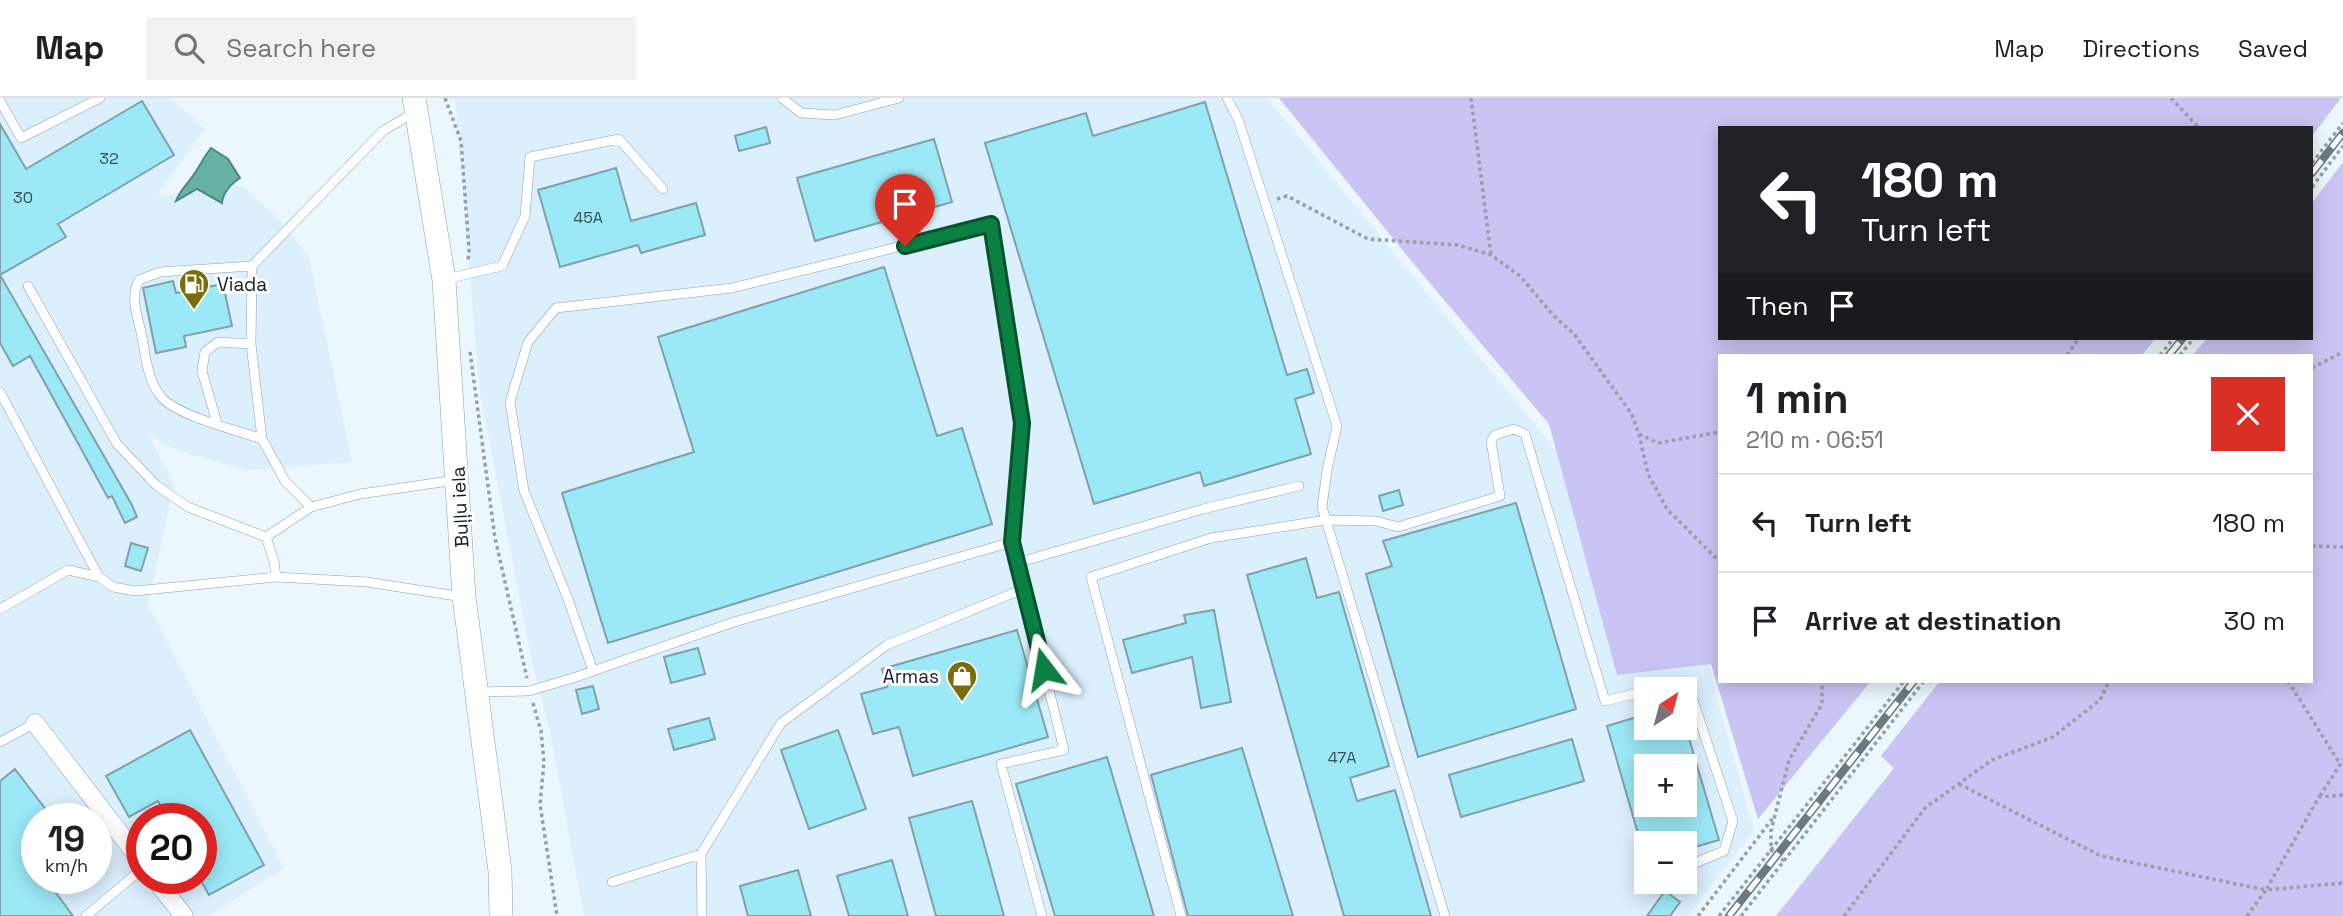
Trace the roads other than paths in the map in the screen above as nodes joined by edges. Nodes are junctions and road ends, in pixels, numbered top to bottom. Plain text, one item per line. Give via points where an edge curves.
1 (100, 98) edge
2 (782, 98) edge
3 (899, 98) edge
4 (1227, 98) edge
5 (0, 101) edge
6 (416, 104) edge
7 (663, 189) dead end
8 (251, 266) junction
9 (456, 277) junction
10 (28, 286) dead end
11 (251, 344) junction
12 (0, 392) edge
13 (217, 423) junction
14 (262, 439) junction
15 (459, 480) junction
16 (1299, 486) dead end
17 (311, 507) junction
18 (1326, 520) junction
19 (266, 537) junction
20 (1012, 542) junction
21 (1017, 564) junction
22 (99, 577) junction
23 (276, 577) junction
24 (1023, 589) junction
25 (464, 597) junction
26 (0, 609) edge
27 (593, 671) junction
28 (476, 692) junction
29 (1634, 694) edge
30 (1698, 715) edge
31 (35, 723) joint
32 (0, 742) edge
33 (126, 841) edge
34 (701, 854) junction
35 (1697, 862) edge
36 (126, 882) edge
37 (612, 882) dead end
38 (167, 894) edge
39 (86, 916) edge
40 (184, 916) edge
41 (501, 916) edge
42 (702, 916) edge
43 (1042, 916) edge
44 (1181, 916) edge
45 (1446, 916) edge

1 - 5 lane via 21,138
2 - 3 lane via 801,113 835,115
4 - 18 lane via 1238,119 1338,426 1322,507
6 - 8 lane via 383,131
6 - 9 street, Buļļu iela
7 - 9 lane via 620,139 530,157 525,216 502,266
8 - 11 lane
8 - 13 lane via 146,275 139,279 134,294 146,357 160,396 172,408
9 - 15 street, Buļļu iela
10 - 19 lane via 117,444 156,485 188,507
11 - 13 lane via 218,342 205,352 202,371
11 - 14 lane
12 - 22 lane
13 - 14 lane
14 - 17 lane via 285,481
15 - 17 lane via 360,494
15 - 25 street, Buļļu iela
16 - 21 lane
17 - 19 lane
18 - 29 lane via 1398,527 1500,496 1491,441 1514,429 1525,435 1605,701
18 - 44 lane via 1211,538 1091,577
18 - 45 lane
19 - 23 lane
20 - 21 lane
20 - 27 lane via 734,622
20 - 27 lane via 1022,423 991,224 732,288 556,308 528,342 510,402 524,491
21 - 24 lane
22 - 23 lane via 113,587 150,591
22 - 26 lane via 68,570
23 - 25 lane via 367,582
24 - 34 lane via 887,645 781,723
24 - 43 lane via 1064,750 1001,764
25 - 28 street, Buļļu iela
27 - 28 lane via 529,691
28 - 41 street, Buļļu iela via 500,871
30 - 35 lane via 1733,821 1724,851
31 - 32 lane
31 - 33 street
34 - 37 lane
34 - 42 lane
36 - 39 lane
38 - 40 street

